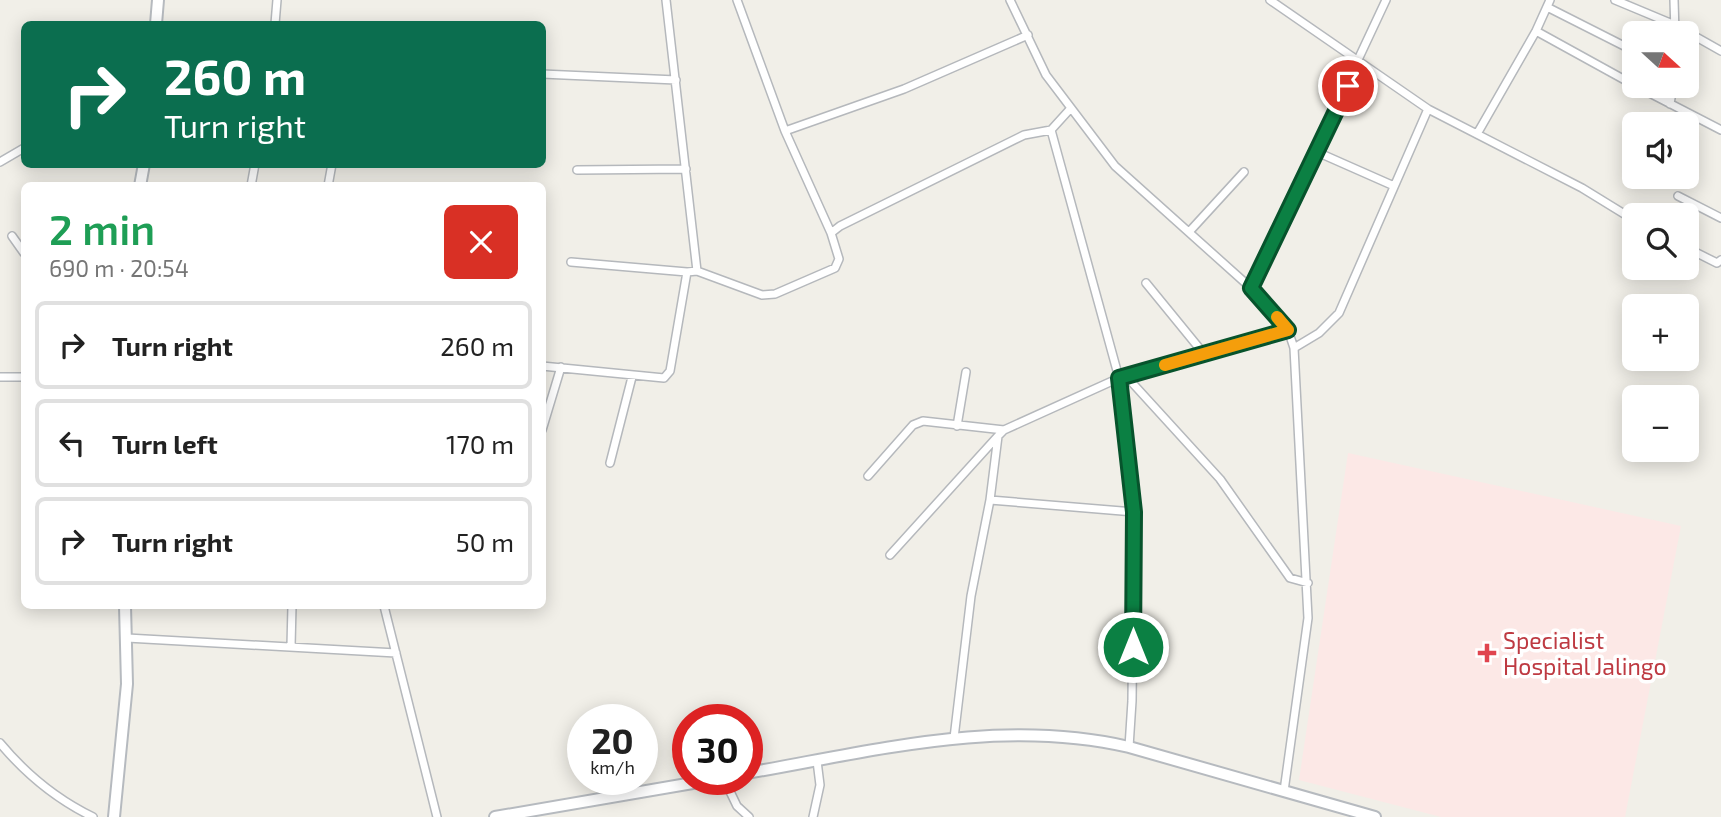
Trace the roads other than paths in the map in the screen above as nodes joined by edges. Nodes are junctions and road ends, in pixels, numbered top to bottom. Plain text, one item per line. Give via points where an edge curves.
1 (158, 0) edge
2 (277, 0) edge
3 (666, 0) edge
4 (737, 0) edge
5 (1010, 0) edge
6 (1270, 0) edge
7 (1386, 0) edge
8 (1615, 0) edge
9 (1674, 0) edge
10 (1548, 4) edge
11 (156, 21) edge
12 (275, 21) edge
13 (1658, 21) edge
14 (1675, 21) edge
15 (1536, 31) junction
16 (1028, 35) junction
17 (1699, 40) edge
18 (1622, 44) edge
19 (1721, 51) edge
20 (1360, 61) junction
21 (546, 74) edge
22 (1622, 78) edge
23 (676, 80) junction
24 (1659, 98) edge
25 (1671, 98) edge
26 (1670, 104) junction
27 (1071, 108) junction
28 (1429, 109) junction
29 (1051, 130) junction
30 (785, 131) junction
31 (1721, 131) edge
32 (1477, 134) junction
33 (21, 150) edge
34 (1317, 152) junction
35 (0, 162) edge
36 (686, 169) junction
37 (578, 170) dead end
38 (1244, 172) dead end
39 (1394, 186) junction
40 (1678, 196) dead end
41 (1622, 213) edge
42 (1721, 218) edge
43 (1189, 232) junction
44 (831, 233) junction
45 (12, 236) dead end
46 (21, 249) edge
47 (1699, 254) edge
48 (1721, 260) edge
49 (571, 262) dead end
50 (697, 271) junction
51 (687, 272) junction
52 (1146, 283) dead end
53 (1251, 288) junction
54 (1288, 330) junction
55 (1294, 348) junction
56 (1204, 354) junction
57 (546, 366) edge
58 (561, 368) junction
59 (966, 372) dead end
60 (0, 377) edge
61 (21, 377) edge
62 (632, 377) junction
63 (1122, 377) junction
64 (546, 417) edge
65 (957, 426) junction
66 (1001, 433) junction
67 (610, 463) dead end
68 (868, 476) dead end
69 (990, 500) junction
70 (1134, 512) junction
71 (890, 555) dead end
72 (1308, 583) junction
73 (125, 609) edge
74 (292, 609) edge
75 (385, 609) edge
76 (127, 638) junction
77 (291, 646) junction
78 (396, 653) junction
79 (954, 738) junction
80 (0, 743) edge
81 (1129, 747) junction
82 (817, 761) junction
83 (763, 770) edge
84 (672, 787) edge
85 (1284, 791) junction
86 (732, 795) edge
87 (93, 817) edge
88 (114, 817) edge
89 (437, 817) edge
90 (495, 817) edge
91 (749, 817) edge
92 (813, 817) edge
93 (1375, 817) edge

1 - 11 main road
2 - 12 street
3 - 23 street
4 - 30 street
5 - 16 street
6 - 20 street
7 - 20 street
8 - 13 street
9 - 14 street
10 - 15 street
10 - 18 street
15 - 22 street
15 - 32 street
16 - 27 street via 1046,75
16 - 30 street via 904,89
17 - 19 street
20 - 28 street
20 - 34 street
21 - 23 street
23 - 36 street
24 - 26 street
25 - 26 street
26 - 31 street
27 - 29 street
27 - 43 street via 1115,166
28 - 32 street
28 - 39 street
29 - 44 street via 1024,135
29 - 63 street
30 - 44 street
32 - 41 street
33 - 35 street
34 - 39 street
34 - 53 street
36 - 37 street
36 - 50 street
38 - 43 street
39 - 55 street via 1339,313 1319,333
40 - 42 street
43 - 53 street
44 - 50 street via 839,259 835,268 775,294 762,295
45 - 46 street
47 - 48 street
49 - 51 street
50 - 51 street
51 - 62 street via 670,371 664,378
52 - 56 street
53 - 54 street
54 - 55 street
54 - 56 street
55 - 72 street
56 - 63 street
57 - 58 street
58 - 62 street
58 - 64 street
59 - 65 street
60 - 61 street
62 - 67 street
63 - 66 street
63 - 70 street
63 - 72 street via 1220,479 1290,578
65 - 66 street
65 - 68 street via 923,421 913,425
66 - 69 street
66 - 71 street
69 - 70 street
69 - 79 street via 971,596
70 - 81 street
72 - 85 street via 1308,618
73 - 76 main road
74 - 77 street
75 - 78 street
76 - 77 street
76 - 88 main road
77 - 78 street
78 - 89 street
79 - 81 main road via 1032,733
79 - 82 main road
80 - 87 street via 36,778
81 - 85 main road
82 - 83 main road
82 - 92 street via 820,785
84 - 90 main road
85 - 93 main road
86 - 91 street

